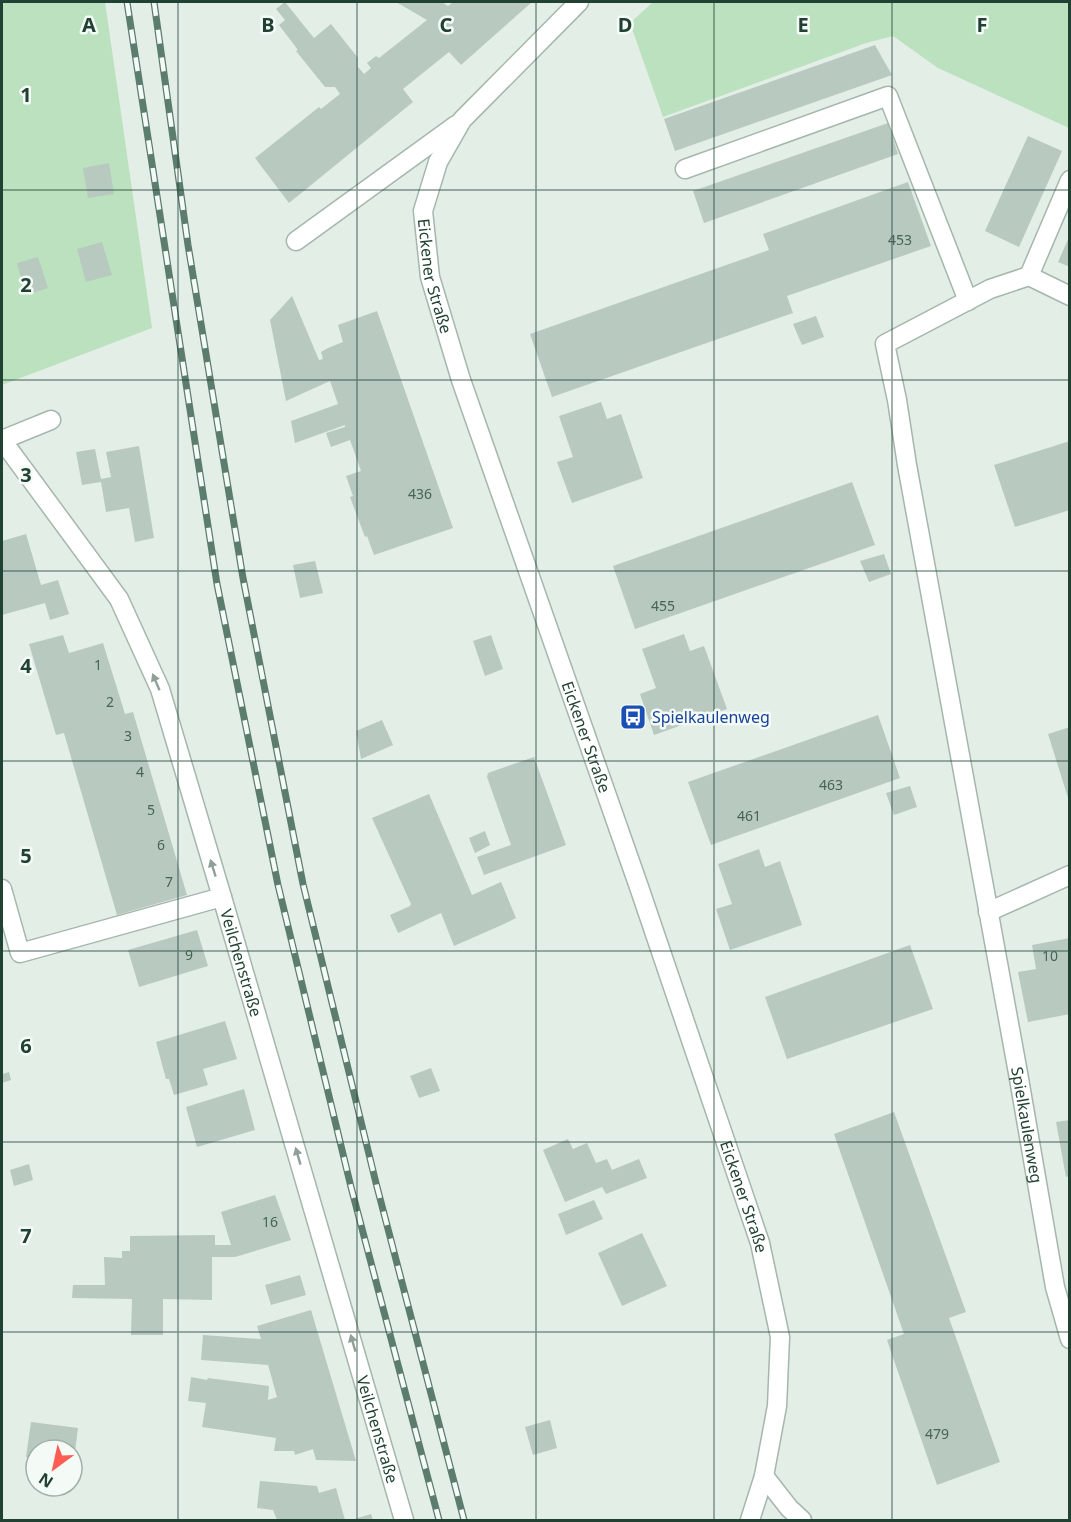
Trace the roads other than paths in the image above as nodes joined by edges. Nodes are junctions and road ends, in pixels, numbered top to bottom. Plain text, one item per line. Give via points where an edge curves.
1 (579, 2) edge
2 (462, 120) junction
3 (685, 169) dead end
4 (1070, 180) edge
5 (296, 241) dead end
6 (1029, 276) junction
7 (1070, 296) edge
8 (968, 301) junction
9 (51, 420) dead end
10 (2, 440) edge
11 (1070, 875) edge
12 (2, 889) edge
13 (222, 897) junction
14 (988, 912) junction
15 (1070, 1339) edge
16 (764, 1476) junction
17 (404, 1521) edge
18 (750, 1521) edge
19 (802, 1521) edge

1 - 2 street, Eickener Straße
2 - 5 street
2 - 16 street, Eickener Straße via 438,162 423,211 430,277 460,380 760,1243 780,1337 777,1406
3 - 8 street via 888,96
4 - 6 street
6 - 7 street
6 - 8 street
8 - 14 street, Spielkaulenweg via 885,344
9 - 10 street
13 -> 10 street, Veilchenstraße via 160,689 119,599
11 - 14 street
12 - 13 street via 20,953
17 -> 13 street, Veilchenstraße
14 - 15 street, Spielkaulenweg via 1055,1287
16 - 18 street, Eickener Straße
16 - 19 street

